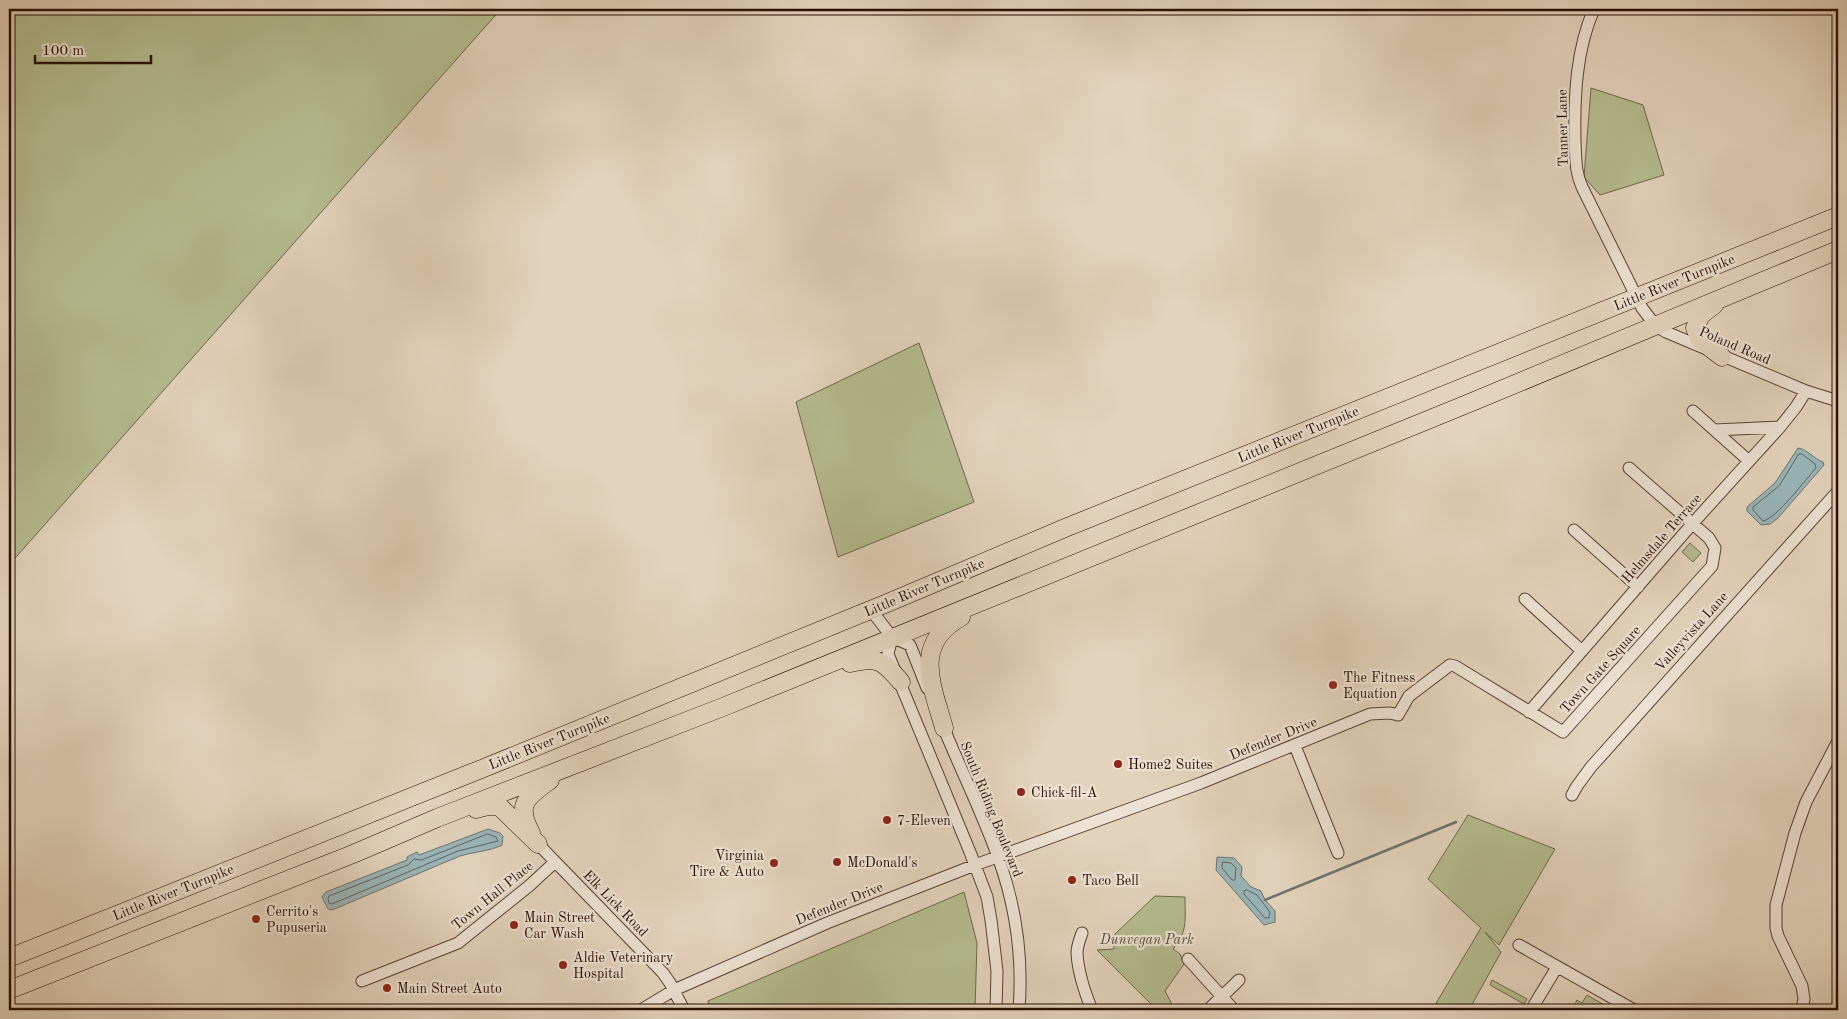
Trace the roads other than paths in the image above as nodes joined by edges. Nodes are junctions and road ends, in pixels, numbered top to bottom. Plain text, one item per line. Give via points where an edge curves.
1 (1594, 9) edge
2 (1838, 216) edge
3 (1837, 251) edge
4 (1737, 292) junction
5 (1635, 297) junction
6 (1655, 325) junction
7 (1722, 357) junction
8 (1806, 391) junction
9 (1838, 402) edge
10 (1693, 411) dead end
11 (1780, 427) junction
12 (1715, 430) junction
13 (1749, 461) junction
14 (1629, 468) dead end
15 (1175, 484) junction
16 (1838, 491) edge
17 (1693, 523) junction
18 (1574, 530) dead end
19 (1003, 542) dead end
20 (1016, 587) junction
21 (1638, 587) junction
22 (1524, 599) dead end
23 (871, 610) junction
24 (892, 637) junction
25 (1582, 651) junction
26 (1450, 666) joint
27 (808, 672) junction
28 (901, 682) junction
29 (1533, 707) junction
30 (944, 728) junction
31 (1838, 741) edge
32 (1294, 746) junction
33 (564, 770) junction
34 (1572, 796) dead end
35 (437, 818) junction
36 (538, 844) junction
37 (1338, 853) dead end
38 (998, 857) junction
39 (555, 862) junction
40 (975, 865) junction
41 (1082, 933) dead end
42 (1519, 945) dead end
43 (9, 958) edge
44 (1188, 959) dead end
45 (1557, 967) junction
46 (1239, 980) dead end
47 (362, 981) dead end
48 (9, 990) edge
49 (674, 990) junction
50 (1222, 997) junction
51 (641, 1010) edge
52 (684, 1010) edge
53 (996, 1010) edge
54 (1019, 1010) edge
55 (1092, 1010) edge
56 (1208, 1010) edge
57 (1234, 1010) edge
58 (1531, 1010) edge
59 (1634, 1010) edge
60 (1802, 1010) edge

1 - 5 street, Tanner Lane via 1576,82 1576,167 1582,187
2 - 5 highway, Little River Turnpike
3 - 4 highway
4 - 6 highway
4 - 7 highway via 1705,311 1695,328 1700,340
5 - 6 street, Poland Road
5 - 15 highway, Little River Turnpike
6 - 7 street, Poland Road
6 - 20 highway
7 - 8 street, Poland Road
8 - 9 street, Poland Road
8 - 11 street, Helmsdale Terrace
10 - 12 street
11 - 12 street
11 - 13 street, Helmsdale Terrace
12 - 13 street
13 - 17 street, Helmsdale Terrace
14 - 17 street
15 - 19 highway via 1128,494
15 - 23 highway, Little River Turnpike
16 - 34 street, Valleyvista Lane via 1587,771
17 - 21 street, Helmsdale Terrace
17 - 29 street, Town Gate Square via 1709,538 1714,548 1709,571 1563,732
18 - 21 street
20 - 24 highway
20 - 30 highway via 952,622 935,641 929,656 929,672
21 - 25 street, Helmsdale Terrace
22 - 25 street
23 - 24 street, South Riding Boulevard
23 - 43 highway, Little River Turnpike
24 - 27 highway
24 - 28 street via 888,654
24 - 30 street, South Riding Boulevard via 910,645
25 - 29 street, Helmsdale Terrace
26 - 29 street, Town Gate Square
26 - 32 street, Defender Drive via 1409,696 1398,716 1390,712 1370,714
27 - 28 highway via 872,659 885,664
27 - 33 highway
28 - 40 street
30 - 38 street, South Riding Boulevard
31 - 60 street via 1806,802 1776,904 1776,928 1802,986
32 - 37 street
32 - 38 street, Defender Drive
33 - 35 highway
33 - 36 highway via 524,804 523,817
35 - 36 highway via 499,806
35 - 48 highway
36 - 39 street, Elk Lick Road
38 - 40 street, Defender Drive
38 - 54 street, South Riding Boulevard via 1015,920 1020,955
39 - 47 street, Town Hall Place via 458,943
39 - 49 street, Elk Lick Road via 657,967
40 - 49 street, Defender Drive via 827,923
40 - 53 street via 987,897 991,920 997,971
41 - 55 street via 1077,951 1082,982
42 - 45 street
44 - 50 street
45 - 58 street
45 - 59 street
46 - 50 street
49 - 51 street, Defender Drive
49 - 52 street, Elk Lick Road
50 - 56 street
50 - 57 street

